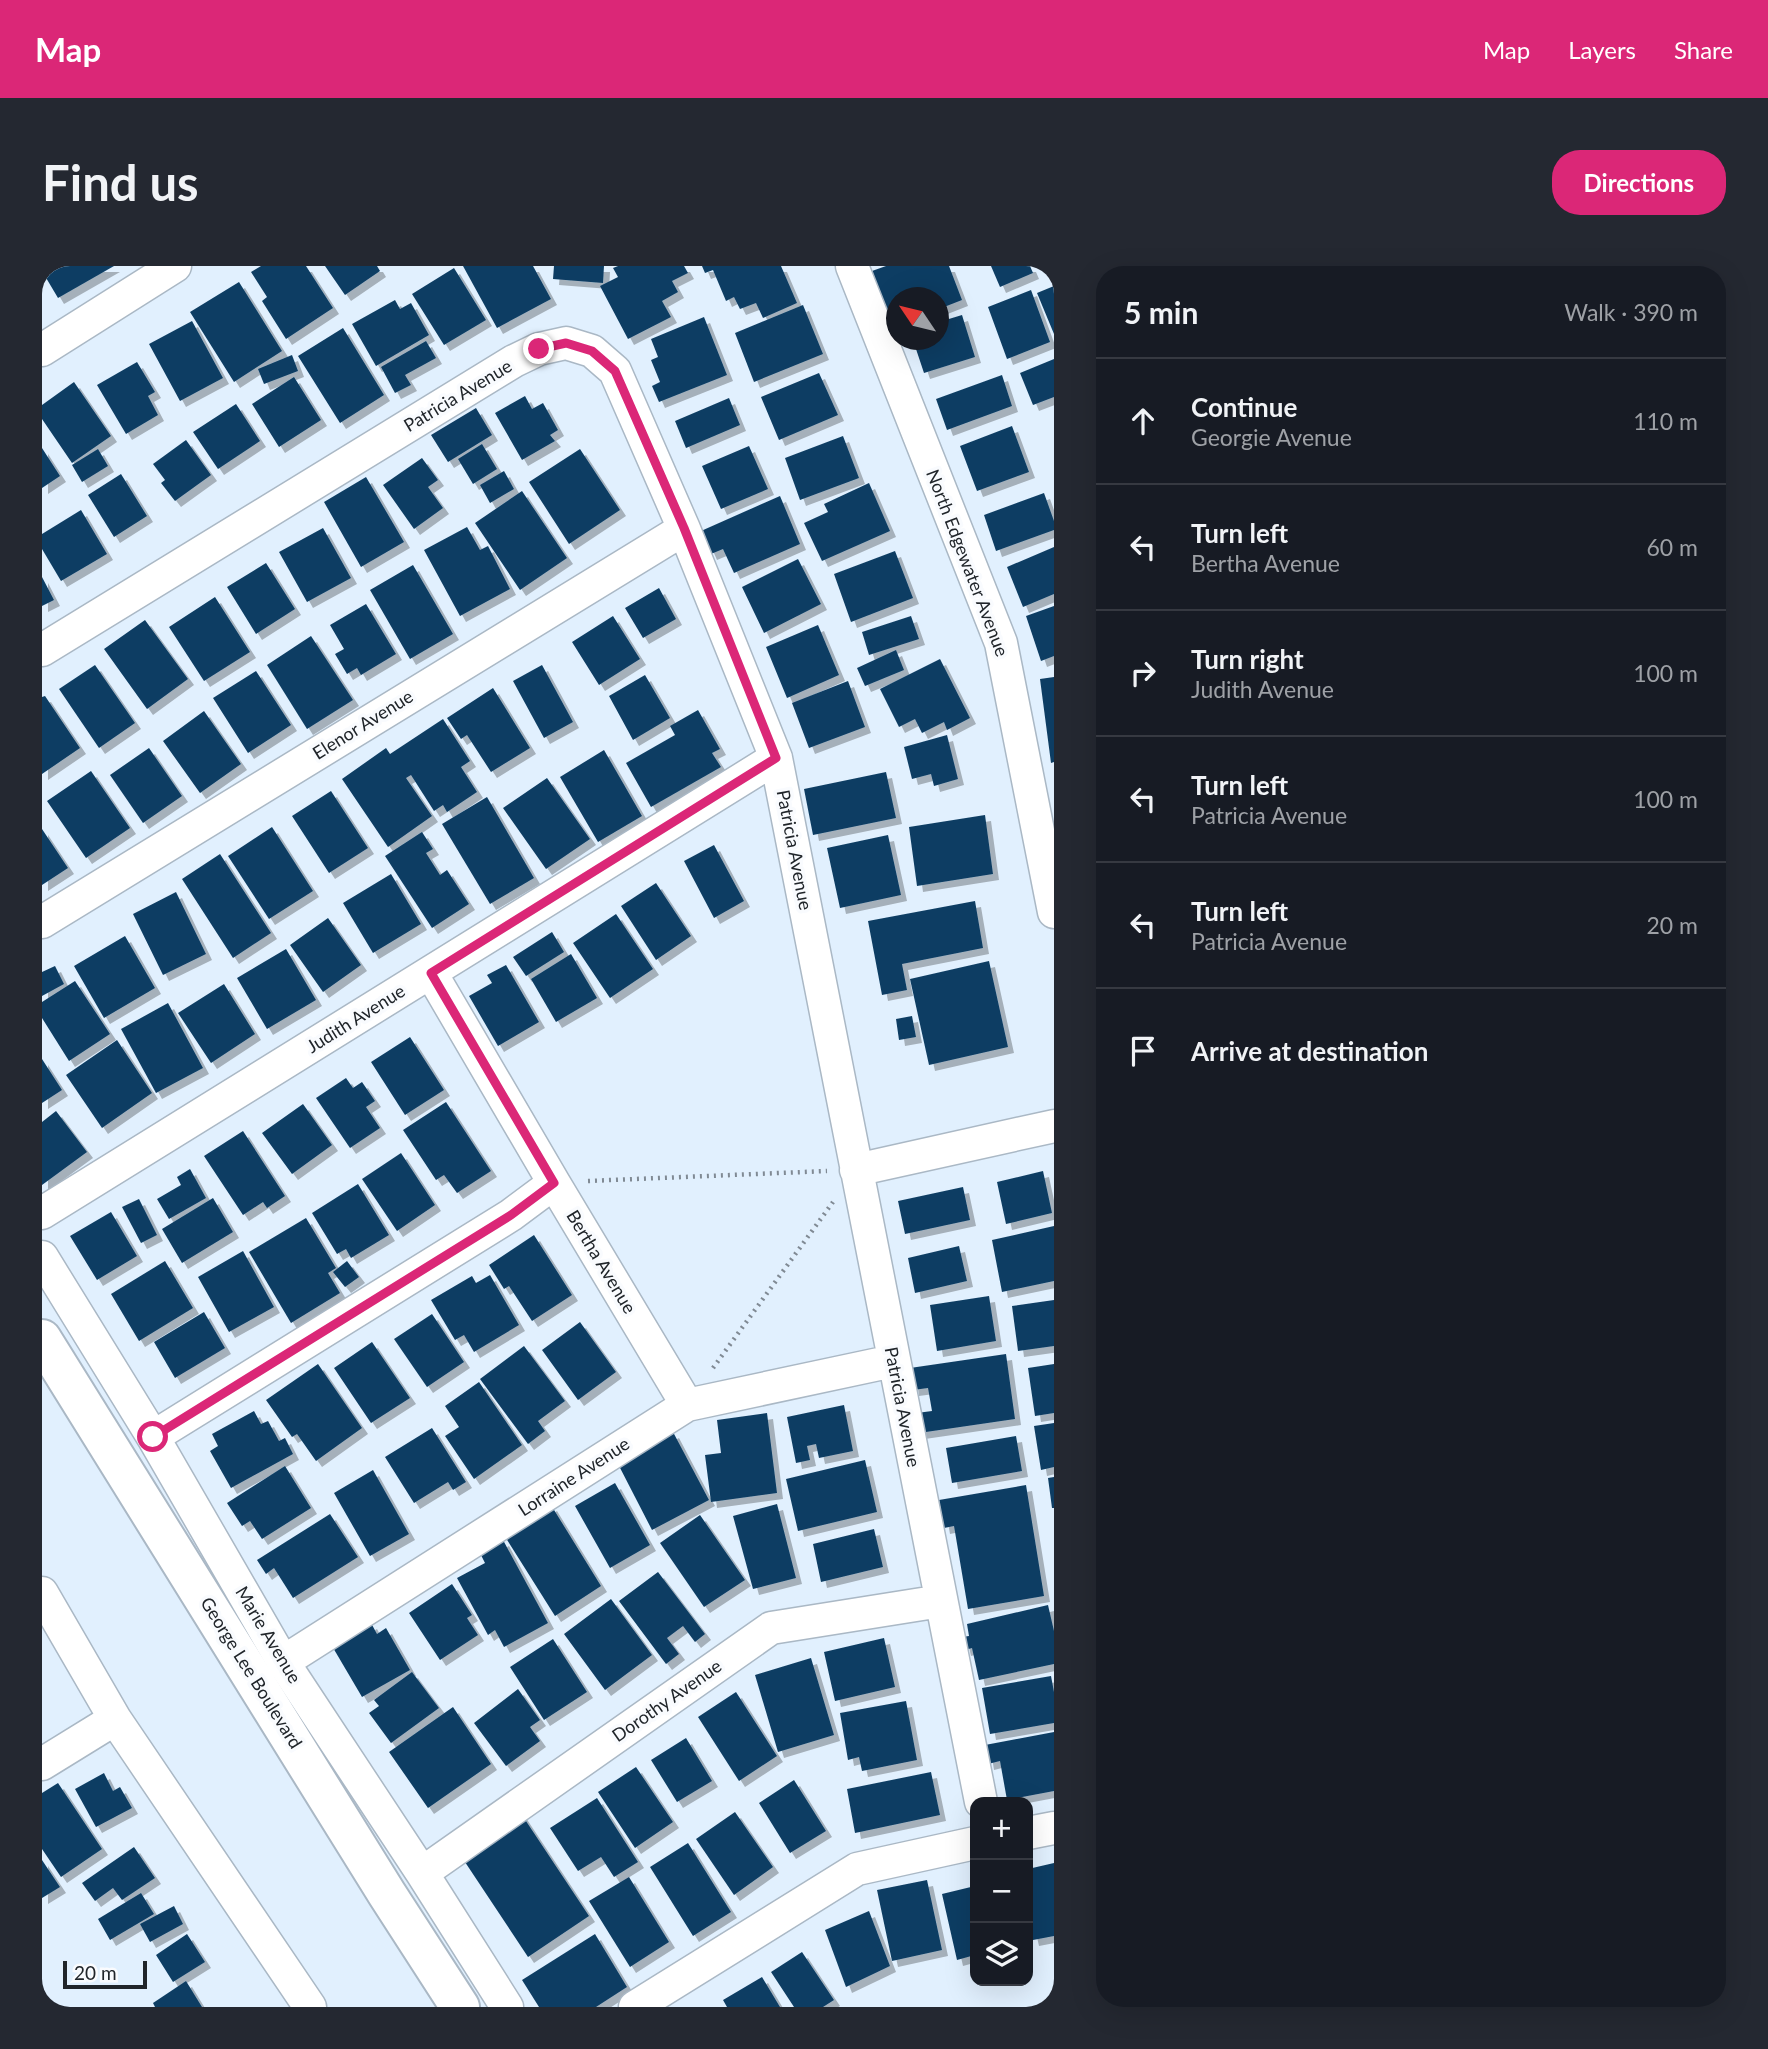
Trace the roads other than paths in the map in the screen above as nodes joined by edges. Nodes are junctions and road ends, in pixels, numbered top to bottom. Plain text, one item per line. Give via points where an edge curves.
1 (175, 266) edge
2 (852, 266) edge
3 (46, 338) edge
4 (684, 528) junction
5 (42, 650) edge
6 (776, 758) junction
7 (1045, 819) edge
8 (1054, 912) edge
9 (42, 922) edge
10 (431, 973) junction
11 (1054, 1126) edge
12 (856, 1170) junction
13 (554, 1183) junction
14 (42, 1213) edge
15 (42, 1256) edge
16 (42, 1339) edge
17 (893, 1361) junction
18 (687, 1405) junction
19 (153, 1437) junction
20 (42, 1593) edge
21 (940, 1601) junction
22 (283, 1662) junction
23 (115, 1718) junction
24 (42, 1764) edge
25 (980, 1797) edge
26 (1054, 1828) edge
27 (1033, 1832) edge
28 (970, 1844) edge
29 (422, 1873) junction
30 (310, 2007) edge
31 (460, 2007) edge
32 (507, 2007) edge
33 (635, 2007) edge

1 - 3 street
2 - 7 street, North Edgewater Avenue via 1001,643
4 - 5 street, Patricia Avenue via 615,371 592,351 566,343 514,361
4 - 6 street, Patricia Avenue
4 - 9 street, Elenor Avenue
6 - 10 street, Judith Avenue
6 - 12 street, Patricia Avenue
7 - 8 street, North Edgewater Avenue
10 - 13 street, Bertha Avenue
10 - 14 street, Judith Avenue
11 - 12 street
12 - 17 street, Patricia Avenue
13 - 18 street, Bertha Avenue
13 - 19 street via 511,1215
15 - 19 street, Marie Avenue
16 - 31 main road, George Lee Boulevard
17 - 18 street, Lorraine Avenue
17 - 21 street, Patricia Avenue
18 - 22 street, Lorraine Avenue
19 - 22 street, Marie Avenue
20 - 23 street
21 - 25 street, Patricia Avenue
21 - 29 street, Dorothy Avenue via 771,1628
22 - 29 street, Marie Avenue
23 - 24 street
23 - 30 street
26 - 27 street
28 - 33 street via 857,1869
29 - 32 street, Marie Avenue

